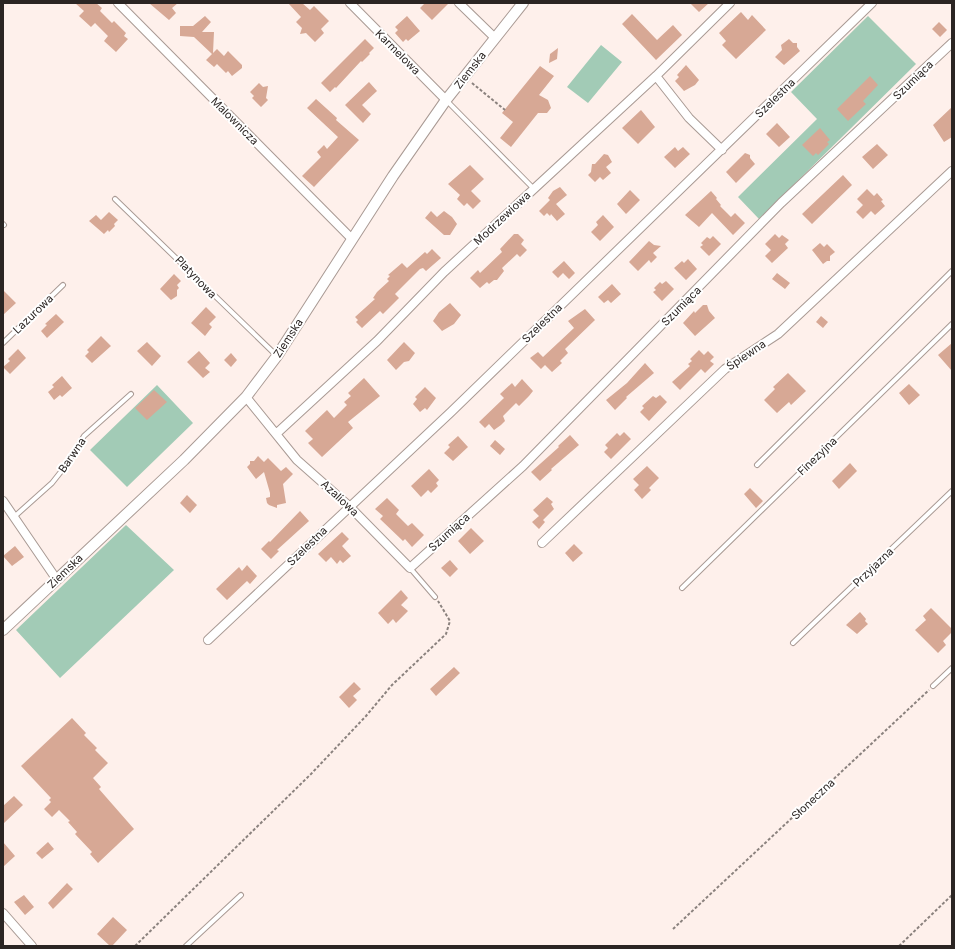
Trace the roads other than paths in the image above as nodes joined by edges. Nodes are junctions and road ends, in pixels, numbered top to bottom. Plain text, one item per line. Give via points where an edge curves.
1 (118, 3) edge
2 (350, 3) edge
3 (460, 3) edge
4 (523, 3) edge
5 (730, 3) edge
6 (872, 3) edge
7 (495, 38) junction
8 (952, 43) edge
9 (656, 76) junction
10 (446, 100) junction
11 (722, 150) junction
12 (952, 170) edge
13 (534, 189) junction
14 (116, 199) dead end
15 (352, 239) junction
16 (952, 271) edge
17 (63, 285) dead end
18 (952, 324) edge
19 (3, 344) edge
20 (277, 356) junction
21 (131, 394) dead end
22 (246, 397) junction
23 (276, 434) junction
24 (757, 465) dead end
25 (952, 491) edge
26 (3, 501) edge
27 (349, 506) junction
28 (14, 517) junction
29 (542, 543) dead end
30 (410, 568) junction
31 (57, 580) junction
32 (682, 588) dead end
33 (435, 597) road end
34 (3, 630) edge
35 (208, 640) dead end
36 (793, 643) dead end
37 (952, 668) edge
38 (933, 686) road end
39 (241, 895) dead end
40 (3, 913) edge
41 (32, 946) edge
42 (186, 946) edge

1 - 15 street, Malownicza
2 - 10 street, Karmelowa
3 - 7 street
4 - 7 street, Ziemska
5 - 9 street, Modrzewiowa
6 - 11 street, Szelestna
7 - 10 street, Ziemska
8 - 30 street, Szumiąca via 782,204 523,466
9 - 11 street via 689,118
9 - 13 street, Modrzewiowa
10 - 13 lane
10 - 15 street, Ziemska
11 - 27 street, Szelestna via 451,412
12 - 29 street, Śpiewna via 778,334 724,369
13 - 23 street, Modrzewiowa via 444,272 377,341
14 - 20 lane, Platynowa
15 - 20 street, Ziemska
16 - 24 lane
17 - 19 lane, Lazurowa
18 - 32 lane, Finezyjna
20 - 22 street, Ziemska
21 - 28 lane, Barwna via 84,436 68,464
22 - 23 street, Azaliowa
22 - 31 street, Ziemska via 184,460
23 - 27 street, Azaliowa via 298,460
25 - 36 lane, Przyjazna
26 - 28 street
27 - 30 street, Azaliowa
27 - 35 street, Szelestna
28 - 31 street
30 - 33 lane, Azaliowa
31 - 34 street, Ziemska
37 - 38 lane
39 - 42 lane
40 - 41 street

